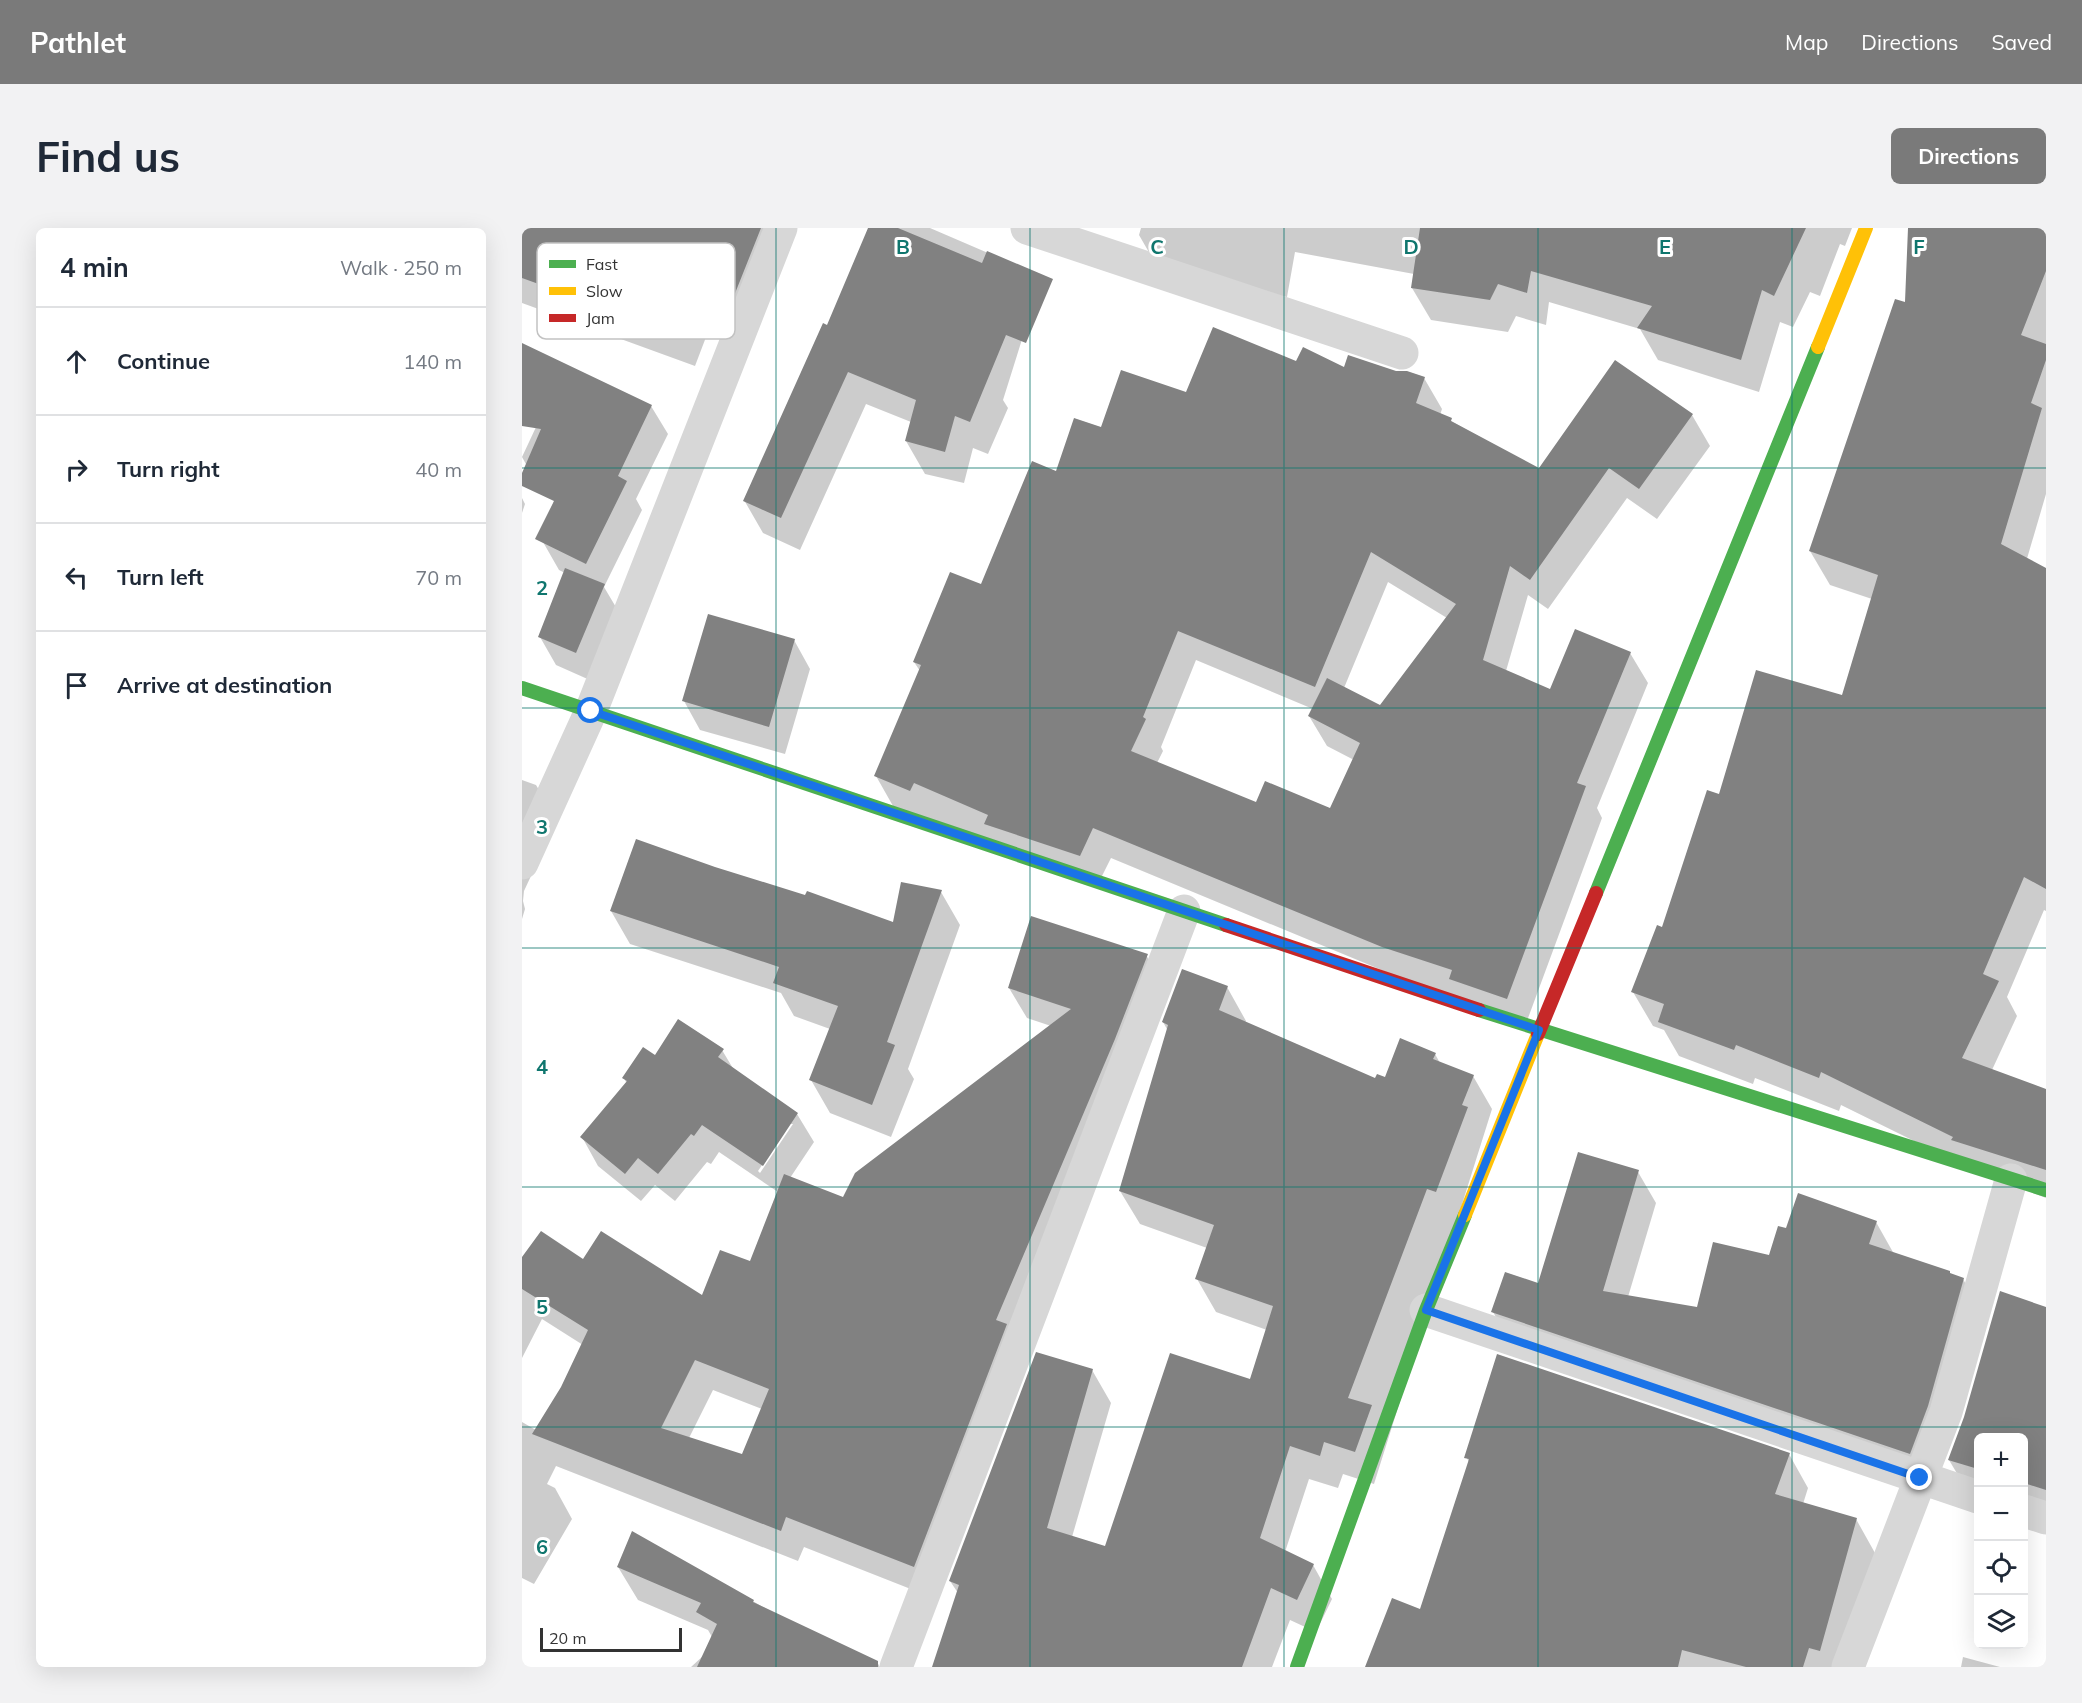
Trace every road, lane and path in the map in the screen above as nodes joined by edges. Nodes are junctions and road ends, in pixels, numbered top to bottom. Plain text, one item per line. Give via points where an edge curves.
1 (781, 228) edge
2 (1027, 228) edge
3 (1866, 228) edge
4 (1402, 353) dead end
5 (522, 688) edge
6 (591, 711) junction
7 (522, 863) edge
8 (1184, 911) junction
9 (1539, 1030) junction
10 (2011, 1180) junction
11 (2046, 1190) edge
12 (1426, 1310) junction
13 (1920, 1478) junction
14 (1974, 1496) edge
15 (2028, 1512) edge
16 (2046, 1518) edge
17 (896, 1667) edge
18 (1297, 1667) edge
19 (1848, 1667) edge

1 - 6 street
2 - 4 street
3 - 9 street
5 - 6 street
6 - 7 street
6 - 8 street
8 - 9 street
8 - 17 street
9 - 10 street
9 - 12 street
10 - 11 street
10 - 13 street via 1946,1412
12 - 13 street
12 - 18 street
13 - 14 street
13 - 19 street
15 - 16 street

